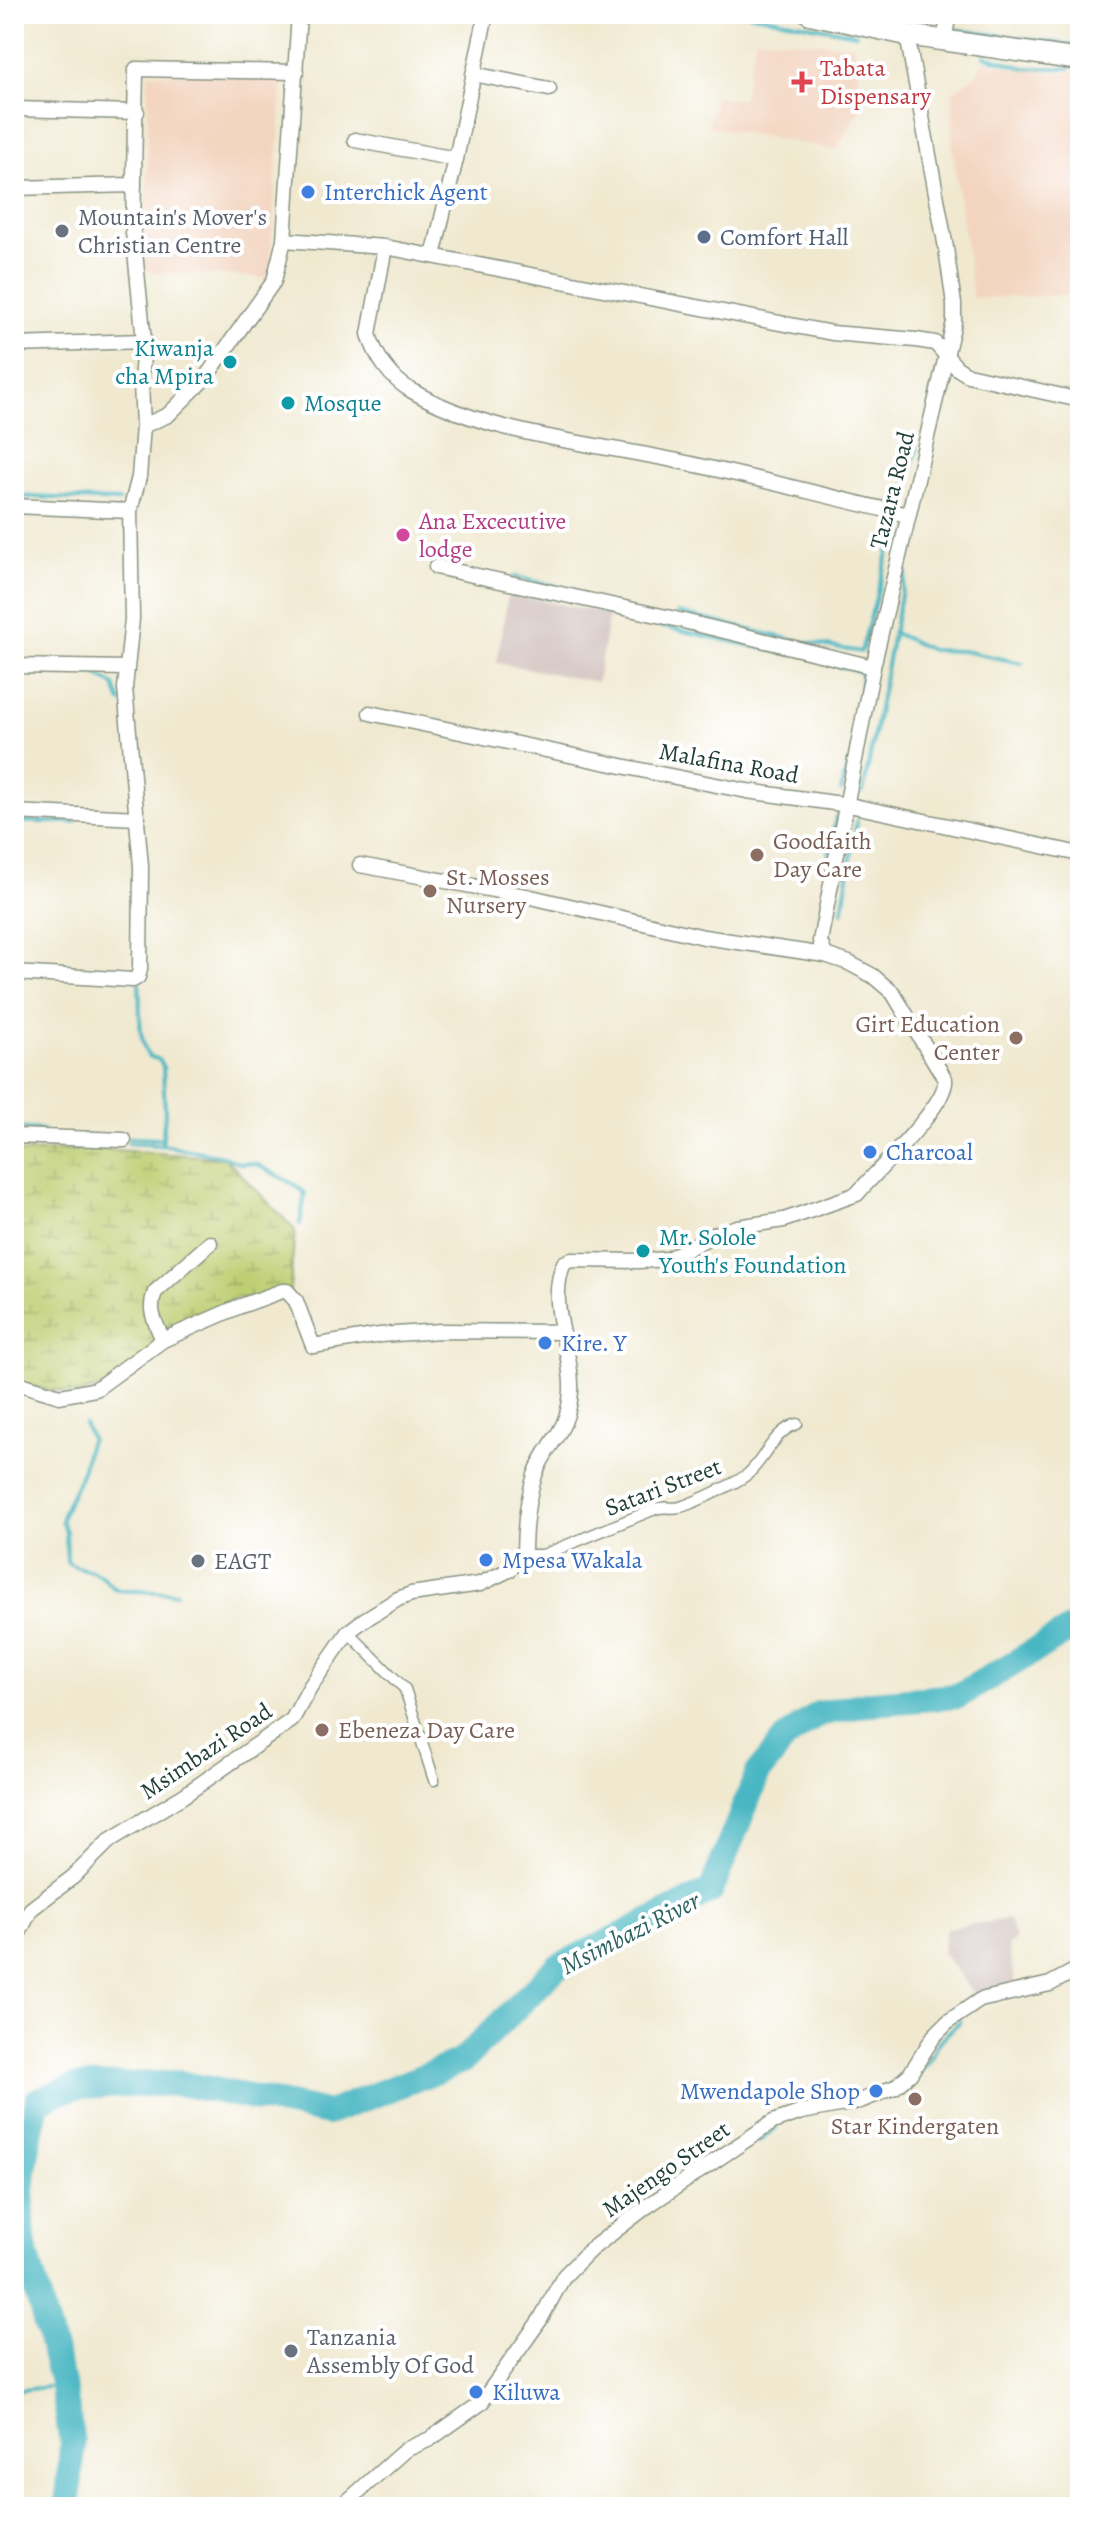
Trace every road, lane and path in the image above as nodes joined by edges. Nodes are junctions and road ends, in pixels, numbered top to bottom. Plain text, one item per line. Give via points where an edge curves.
1 (299, 14) edge
2 (486, 14) edge
3 (810, 14) edge
4 (949, 14) edge
5 (907, 35) junction
6 (944, 40) junction
7 (1080, 60) edge
8 (296, 72) junction
9 (473, 74) junction
10 (549, 89) dead end
11 (14, 109) edge
12 (137, 112) junction
13 (355, 140) dead end
14 (456, 159) junction
15 (134, 185) junction
16 (14, 188) edge
17 (284, 240) junction
18 (385, 247) junction
19 (433, 256) junction
20 (144, 341) junction
21 (14, 345) edge
22 (948, 357) junction
23 (1080, 400) edge
24 (143, 426) junction
25 (14, 506) edge
26 (130, 511) junction
27 (908, 515) junction
28 (436, 567) dead end
29 (14, 666) edge
30 (873, 667) junction
31 (126, 668) junction
32 (370, 713) dead end
33 (849, 805) junction
34 (14, 812) edge
35 (138, 818) junction
36 (1080, 854) edge
37 (360, 865) dead end
38 (825, 955) junction
39 (14, 973) edge
40 (14, 1136) edge
41 (124, 1140) dead end
42 (210, 1243) dead end
43 (561, 1332) junction
44 (163, 1340) junction
45 (14, 1382) edge
46 (797, 1424) dead end
47 (524, 1555) junction
48 (348, 1632) junction
49 (434, 1780) dead end
50 (14, 1943) edge
51 (1080, 1968) edge
52 (341, 2507) edge

1 - 8 street
2 - 9 street
3 - 5 main road
4 - 6 street
5 - 6 main road
5 - 22 street, Tazara Road via 954,304
6 - 7 main road
8 - 12 street via 136,69
8 - 17 street
9 - 10 street
9 - 14 street
11 - 12 street
12 - 15 street
13 - 14 street
14 - 19 street
15 - 16 street
15 - 20 street via 133,232
17 - 18 street
17 - 24 street via 274,281 206,377 168,415
18 - 19 street
18 - 27 street via 369,334 383,365 410,390 498,425
19 - 22 street via 832,333 935,343
20 - 21 street
20 - 24 street
22 - 23 street via 968,375
22 - 27 street, Tazara Road
24 - 26 street
25 - 26 street
26 - 31 street via 132,631
27 - 30 street, Tazara Road
28 - 30 street
29 - 31 street
30 - 33 street, Tazara Road
31 - 35 street
32 - 33 street, Malafina Road via 747,791
33 - 36 street, Malafina Road
33 - 38 street, Tazara Road via 820,941
34 - 35 street
35 - 39 street via 138,977
37 - 38 street via 704,937
38 - 43 street via 873,976 893,993 945,1079 935,1106 857,1194 843,1201 784,1220 737,1227 668,1259 567,1261 560,1280
40 - 41 street
42 - 44 street via 155,1292 151,1313
43 - 44 street via 441,1331 313,1346 287,1291
43 - 47 street via 571,1388 569,1409 565,1427 536,1474
44 - 45 street via 122,1373 87,1392 60,1396
46 - 47 street, Satari Street via 782,1431 747,1475 726,1486 543,1555
47 - 48 street, Msimbazi Road via 509,1570 480,1584 398,1599
48 - 49 street via 405,1689
48 - 50 street, Msimbazi Road via 292,1720 110,1840 31,1909
51 - 52 street, Majengo Street via 1050,1984 980,2000 934,2036 910,2074 895,2087 773,2122 646,2207 564,2276 481,2403 405,2450

